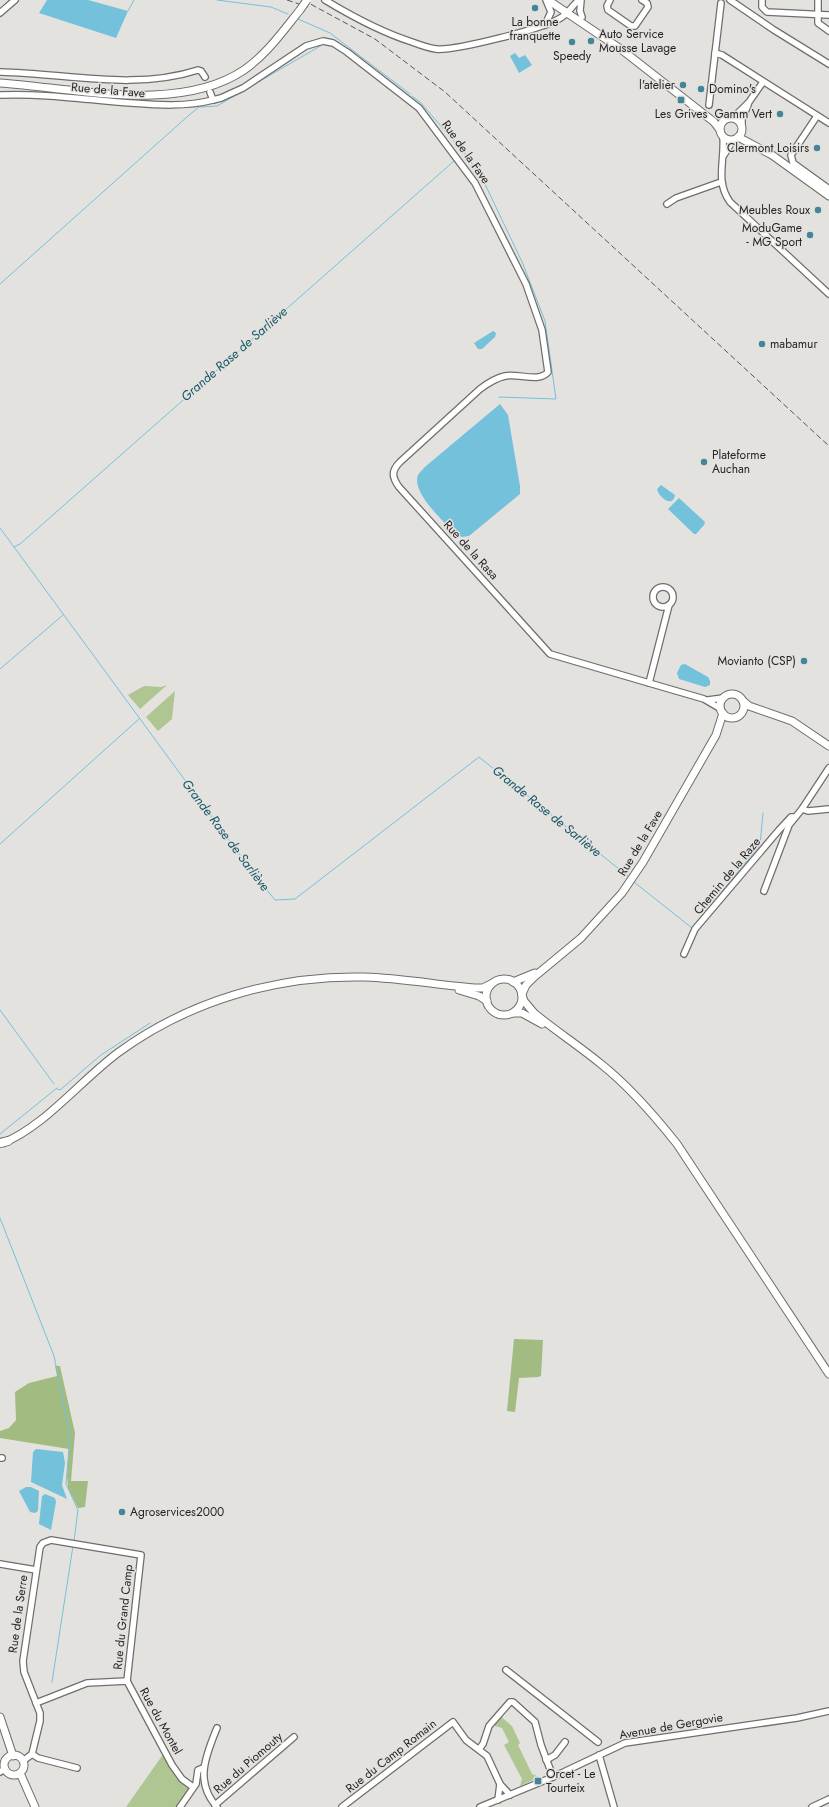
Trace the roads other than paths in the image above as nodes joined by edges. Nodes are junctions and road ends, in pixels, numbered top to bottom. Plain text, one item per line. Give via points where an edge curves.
1 (15, 0) edge
2 (307, 0) edge
3 (325, 0) edge
4 (547, 0) edge
5 (556, 0) edge
6 (580, 0) edge
7 (610, 0) edge
8 (642, 0) edge
9 (730, 0) edge
10 (762, 0) edge
11 (818, 0) edge
12 (721, 3) dead end
13 (568, 10) junction
14 (0, 13) edge
15 (817, 14) junction
16 (829, 15) edge
17 (582, 17) junction
18 (545, 25) junction
19 (829, 31) edge
20 (622, 50) junction
21 (715, 53) junction
22 (829, 64) edge
23 (0, 72) edge
24 (205, 77) dead end
25 (763, 82) junction
26 (1, 85) edge
27 (210, 92) dead end
28 (0, 95) edge
29 (213, 100) junction
30 (749, 102) junction
31 (690, 103) junction
32 (709, 106) dead end
33 (817, 116) junction
34 (733, 118) junction
35 (725, 120) junction
36 (829, 123) edge
37 (742, 127) junction
38 (720, 130) junction
39 (723, 137) junction
40 (736, 139) junction
41 (757, 145) junction
42 (722, 157) junction
43 (722, 182) junction
44 (829, 189) edge
45 (829, 196) edge
46 (667, 204) dead end
47 (829, 294) edge
48 (480, 388) joint
49 (669, 605) junction
50 (659, 606) junction
51 (663, 628) junction
52 (649, 683) junction
53 (723, 698) junction
54 (704, 699) junction
55 (743, 701) junction
56 (722, 711) junction
57 (767, 712) junction
58 (742, 713) junction
59 (731, 718) junction
60 (716, 734) junction
61 (814, 737) junction
62 (829, 746) edge
63 (829, 751) edge
64 (829, 768) edge
65 (829, 773) edge
66 (822, 778) junction
67 (829, 809) edge
68 (805, 810) junction
69 (794, 817) junction
70 (764, 891) dead end
71 (566, 951) junction
72 (684, 954) dead end
73 (514, 982) junction
74 (431, 984) junction
75 (491, 984) junction
76 (522, 994) junction
77 (487, 1001) junction
78 (513, 1013) junction
79 (558, 1033) junction
80 (3, 1142) edge
81 (829, 1374) edge
82 (0, 1564) edge
83 (36, 1570) junction
84 (506, 1670) dead end
85 (127, 1681) junction
86 (36, 1703) junction
87 (829, 1711) edge
88 (0, 1717) edge
89 (217, 1728) dead end
90 (294, 1738) dead end
91 (565, 1742) dead end
92 (598, 1742) dead end
93 (479, 1749) junction
94 (32, 1754) junction
95 (599, 1755) junction
96 (13, 1756) junction
97 (546, 1760) junction
98 (23, 1761) junction
99 (77, 1768) dead end
100 (203, 1768) junction
101 (3, 1770) edge
102 (20, 1773) junction
103 (553, 1777) junction
104 (500, 1784) junction
105 (193, 1787) junction
106 (510, 1795) junction
107 (829, 1799) edge
108 (498, 1800) junction
109 (216, 1806) edge
110 (35, 1807) edge
111 (180, 1807) edge
112 (342, 1807) edge
113 (480, 1807) edge
114 (614, 1807) edge
115 (812, 1807) edge

1 - 14 street
2 - 26 main road, bridge via 272,45 252,64 221,82 197,90 163,94 128,94
3 - 18 street via 388,34 435,49 463,46
4 - 13 main road
4 - 18 street via 551,12
5 - 13 main road
6 - 13 street
6 - 17 street
7 - 8 street via 606,6 608,10 631,26 635,26 648,8 647,3
9 - 22 street
10 - 15 street via 763,9 767,12
11 - 15 street
12 - 21 street
13 - 17 main road
13 - 18 street via 562,17
13 - 20 main road
15 - 16 street
15 - 19 street via 818,22
17 - 20 main road
20 - 31 main road
21 - 25 street via 725,56
21 - 32 street
23 - 24 street via 142,80 198,70
25 - 30 street
25 - 33 street
27 - 29 street
28 - 29 street, Rue de la Fave via 31,95 152,105 192,104
29 - 48 street, Rue de la Fave via 243,88 306,46 323,41 342,49 419,108 479,189 526,284 542,330 548,367 544,376 506,376
30 - 34 street
30 - 37 street via 742,119
31 - 35 main road
31 - 38 main road
33 - 36 street
33 - 44 street via 791,155 791,159
34 - 35 main road
34 - 37 main road
35 - 38 main road
37 - 40 main road
37 - 41 main road
38 - 39 main road
39 - 40 main road
39 - 42 street
40 - 41 main road
40 - 42 street
41 - 45 main road
42 - 43 street
43 - 46 street via 676,198
43 - 47 street via 725,193 734,207
48 - 52 street, Rue de la Rasa via 394,468 397,484 550,654
49 - 50 street
49 - 50 street via 673,595 669,589 663,587 657,589 654,595 654,602
49 - 51 street
50 - 51 street
51 - 52 street
52 - 54 street
53 - 54 street
53 - 55 main road via 733,694
53 - 56 main road
54 - 56 street
55 - 57 main road via 749,706
55 - 58 main road
56 - 59 main road
56 - 60 main road, Rue de la Fave
57 - 58 main road
57 - 61 main road via 792,721
58 - 59 main road
59 - 60 main road, Rue de la Fave
60 - 71 main road, Rue de la Fave via 635,875 609,910
61 - 62 main road
61 - 63 main road
64 - 66 street, Chemin de la Raze
65 - 66 street
66 - 68 street, Chemin de la Raze
67 - 68 street
68 - 69 street, Chemin de la Raze
69 - 70 street
69 - 72 street, Chemin de la Raze via 779,830 695,929
71 - 73 main road, Rue de la Fave via 532,974
71 - 76 main road, Rue de la Fave via 534,977
73 - 75 main road via 502,979
73 - 76 main road
74 - 75 main road via 483,988
74 - 77 main road via 480,996
74 - 80 main road via 364,977 311,979 259,988 208,1004 162,1025 120,1051 37,1122
75 - 77 main road via 486,995
76 - 78 main road via 520,1005
76 - 79 main road via 524,1001 534,1013
77 - 78 main road via 497,1014
78 - 79 main road via 522,1013
79 - 81 main road via 631,1090 677,1144
82 - 83 street, Rue de la Serre
83 - 85 street, Rue du Grand Camp via 43,1543 51,1540 141,1555
83 - 86 street, Rue de la Serre via 23,1661 24,1672
84 - 92 street
85 - 86 street, Rue du Montel via 87,1683
85 - 105 street, Rue du Montel via 172,1765 182,1779
86 - 94 street, Rue de la Serre via 40,1721
87 - 95 street, Avenue de Gergovie via 625,1743
88 - 96 main road
89 - 100 street
90 - 109 street, Rue du Piomouty
91 - 97 street via 555,1756
93 - 97 street via 493,1721 506,1705 513,1702 535,1722
93 - 104 street via 489,1760
93 - 112 street, Rue du Camp Romain via 466,1740 453,1722
94 - 98 street
94 - 99 street via 38,1758
95 - 103 street, Avenue de Gergovie
95 - 114 street
96 - 98 main road
96 - 101 main road via 6,1760
97 - 103 street
98 - 102 main road via 24,1766
100 - 105 street via 198,1770 197,1782
100 - 109 street via 206,1789
101 - 102 main road via 12,1774
102 - 110 main road
103 - 106 street, Avenue de Gergovie
104 - 106 street
104 - 108 street
105 - 111 street
106 - 108 street, Avenue de Gergovie
107 - 115 street
108 - 113 street, Avenue de Gergovie

